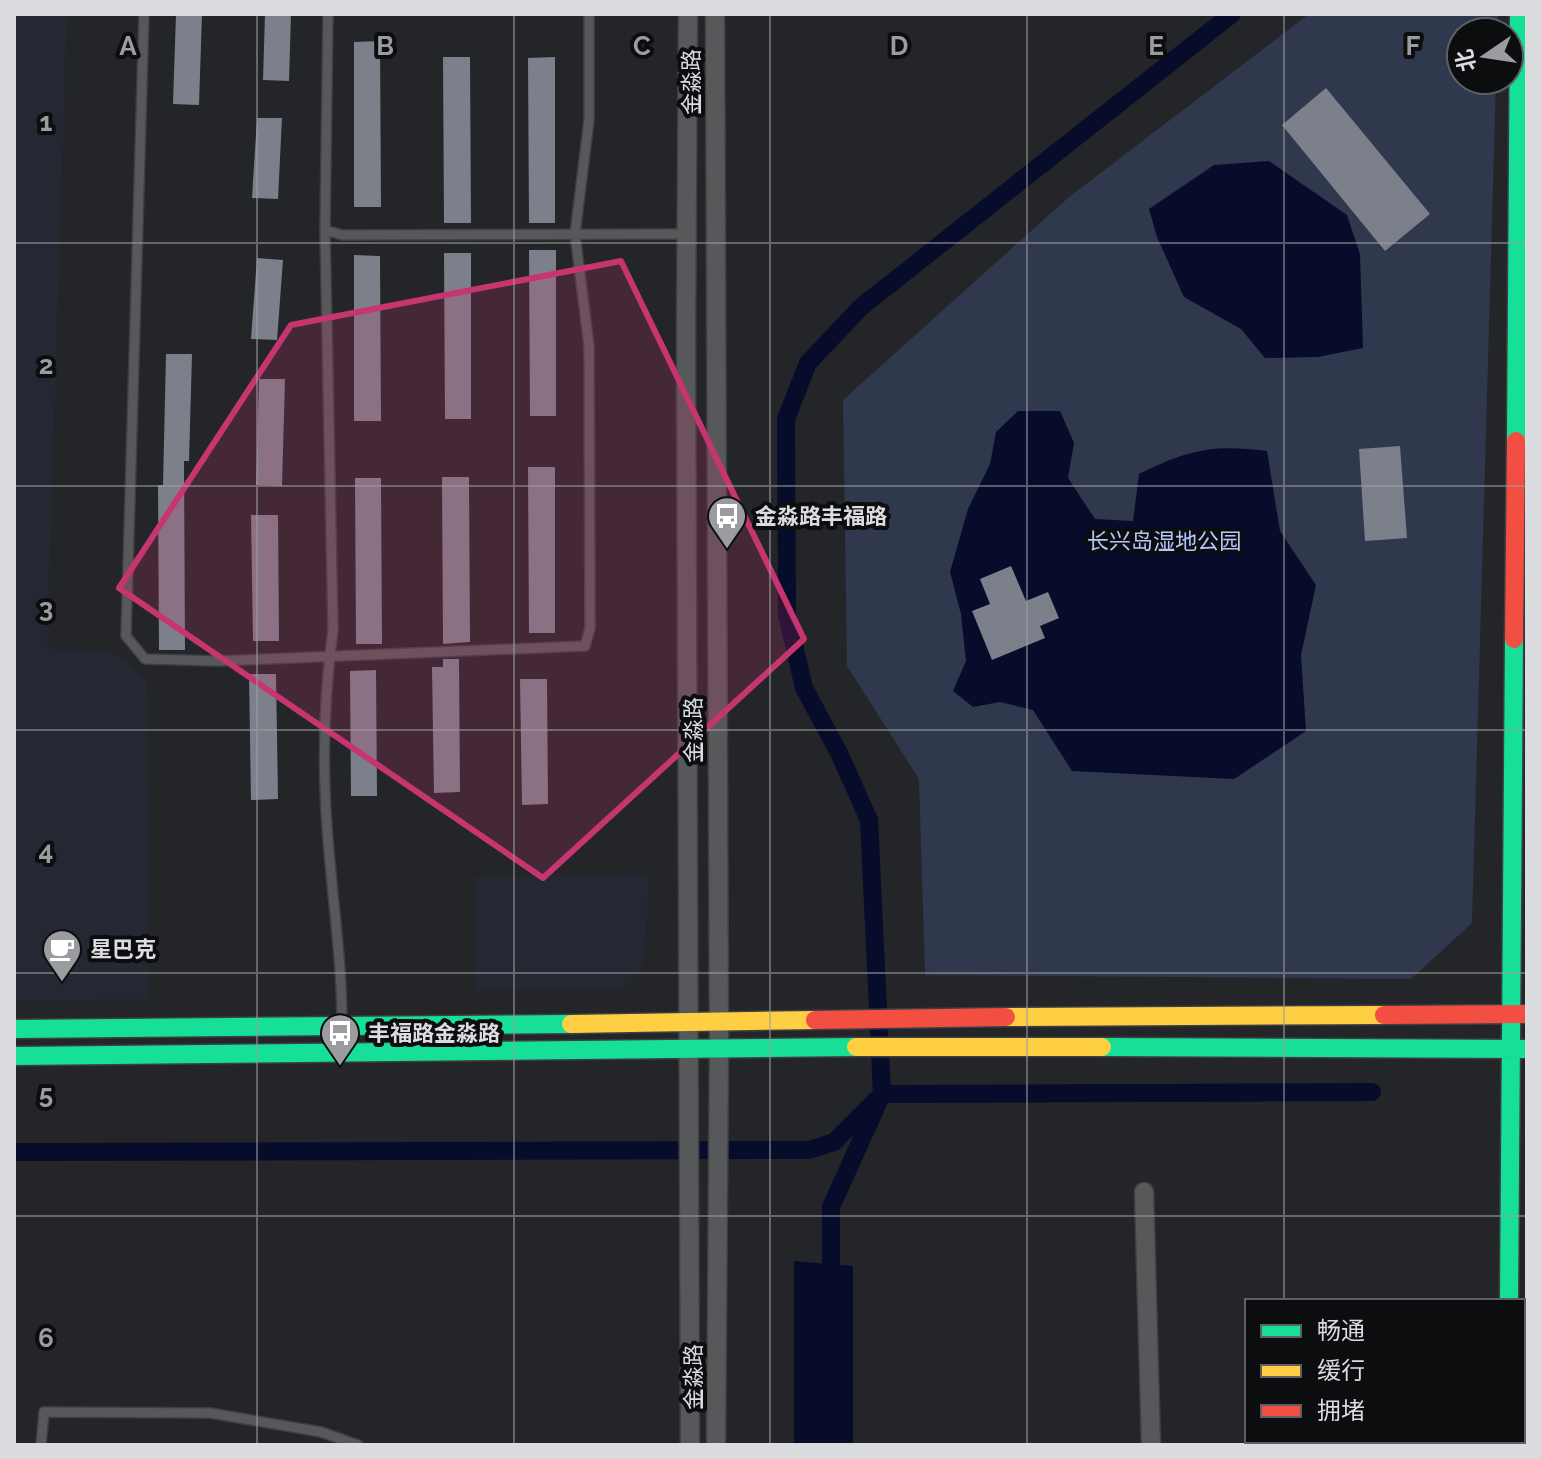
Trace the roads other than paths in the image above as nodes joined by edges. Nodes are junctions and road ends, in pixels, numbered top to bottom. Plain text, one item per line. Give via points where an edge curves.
1 (144, 14) edge
2 (328, 14) edge
3 (589, 14) edge
4 (688, 14) edge
5 (715, 14) edge
6 (1519, 14) edge
7 (325, 230) junction
8 (575, 234) junction
9 (688, 234) junction
10 (329, 657) junction
11 (1519, 1014) edge
12 (717, 1021) junction
13 (687, 1022) junction
14 (342, 1026) junction
15 (14, 1029) edge
16 (719, 1047) junction
17 (688, 1048) junction
18 (1519, 1048) edge
19 (14, 1056) edge
20 (1144, 1192) dead end
21 (1509, 1299) edge
22 (41, 1445) edge
23 (358, 1445) edge
24 (690, 1445) edge
25 (716, 1445) edge
26 (1151, 1445) edge

1 - 10 lane via 126,636 145,659
2 - 7 lane
3 - 8 lane via 589,120
4 - 9 street, 金淼路
5 - 12 street, 金淼路
6 - 11 street
7 - 8 lane via 342,235
7 - 10 lane via 333,630
8 - 9 lane
8 - 10 lane via 589,346 590,628 585,646
9 - 13 street, 金淼路
10 - 14 lane via 325,790
11 - 12 street
11 - 18 street
12 - 13 street
12 - 16 street, 金淼路
13 - 14 street
13 - 17 street, 金淼路
14 - 15 street
16 - 17 street
16 - 18 street
16 - 25 street, 金淼路
17 - 19 street
17 - 24 street, 金淼路
18 - 21 street
20 - 26 street
22 - 23 lane via 44,1412 210,1413 321,1432

